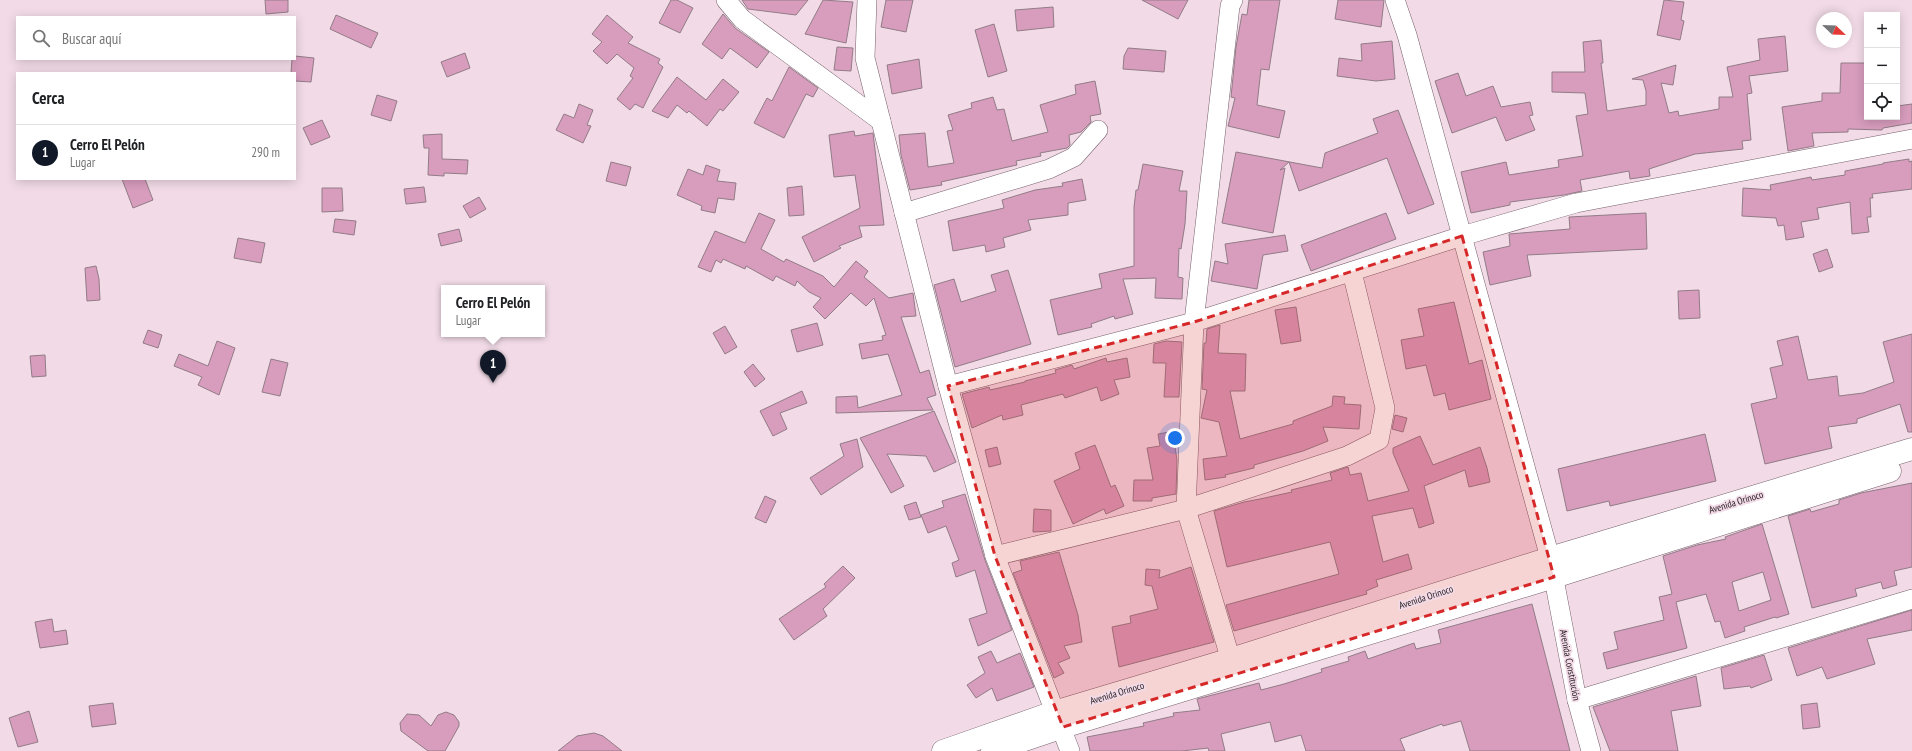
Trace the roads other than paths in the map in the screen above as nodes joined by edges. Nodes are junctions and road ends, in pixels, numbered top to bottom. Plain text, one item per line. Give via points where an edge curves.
1 (726, 0) edge
2 (867, 0) edge
3 (1395, 0) edge
4 (1229, 2) edge
5 (881, 121) junction
6 (1098, 130) dead end
7 (1912, 139) edge
8 (904, 214) junction
9 (1462, 236) junction
10 (1352, 272) junction
11 (1194, 322) junction
12 (948, 386) junction
13 (1912, 449) edge
14 (1912, 464) edge
15 (1186, 509) junction
16 (995, 556) junction
17 (1552, 567) junction
18 (1912, 600) edge
19 (1233, 667) junction
20 (1577, 700) junction
21 (1058, 720) junction
22 (943, 751) edge
23 (992, 751) edge
24 (1070, 751) edge
25 (1591, 751) edge

1 - 5 street via 742,19
2 - 5 street via 864,58
3 - 9 street, Avenida Constitución
4 - 11 street
5 - 8 street
6 - 8 street via 1074,157 1049,170
7 - 9 street via 1576,203
8 - 12 street
9 - 10 street
9 - 17 street, Avenida Constitución
10 - 11 street
10 - 15 street via 1385,408 1379,440 1347,456
11 - 12 street
11 - 15 street
12 - 16 street
13 - 17 main road, Avenida Orinoco
14 - 17 main road, Avenida Orinoco
15 - 16 street
15 - 19 street
16 - 21 street
17 - 19 main road, Avenida Orinoco
17 - 20 street, Avenida Constitución
18 - 20 street
19 - 21 main road, Avenida Orinoco
20 - 25 street, Avenida Constitución
21 - 22 main road, Avenida Orinoco
21 - 23 main road, Avenida Orinoco
21 - 24 street

